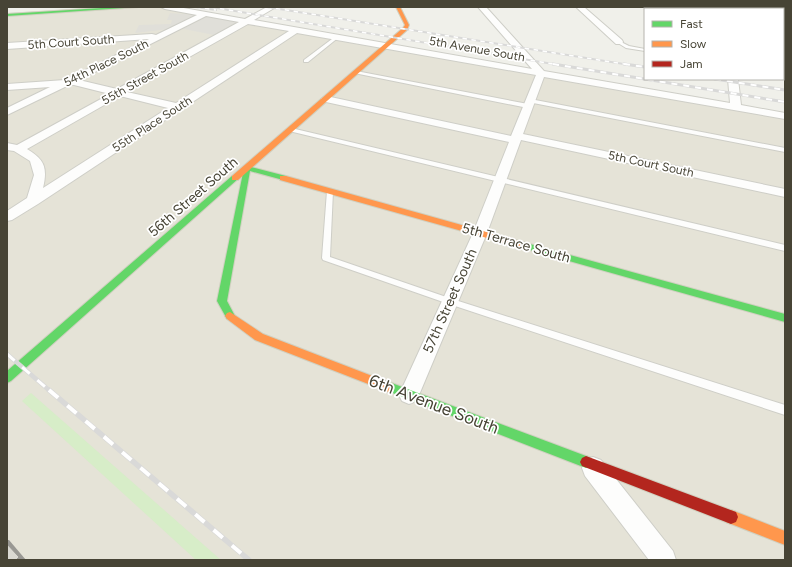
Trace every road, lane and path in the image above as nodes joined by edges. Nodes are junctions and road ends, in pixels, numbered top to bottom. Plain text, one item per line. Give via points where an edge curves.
1 (137, 7) edge
2 (165, 7) edge
3 (272, 7) edge
4 (398, 7) edge
5 (482, 7) edge
6 (580, 7) edge
7 (205, 14) junction
8 (7, 15) edge
9 (246, 22) junction
10 (296, 30) junction
11 (160, 36) junction
12 (337, 37) junction
13 (619, 42) joint
14 (7, 46) edge
15 (386, 46) junction
16 (644, 50) edge
17 (306, 61) dead end
18 (356, 72) junction
19 (541, 73) junction
20 (733, 80) edge
21 (67, 82) junction
22 (7, 87) edge
23 (118, 93) junction
24 (326, 99) junction
25 (529, 103) junction
26 (178, 107) junction
27 (736, 107) junction
28 (7, 112) edge
29 (785, 116) edge
30 (291, 130) junction
31 (516, 138) junction
32 (13, 147) edge
33 (785, 150) edge
34 (247, 168) junction
35 (500, 180) junction
36 (330, 191) junction
37 (785, 193) edge
38 (33, 200) junction
39 (7, 217) edge
40 (480, 233) junction
41 (785, 248) edge
42 (450, 301) junction
43 (785, 318) edge
44 (7, 378) edge
45 (409, 395) junction
46 (785, 410) edge
47 (590, 464) junction
48 (785, 538) edge
49 (664, 560) edge

1 - 8 street
2 - 7 street, 5th Avenue South
3 - 9 street, 55th Street South
4 - 15 street, 56th Street South via 407,28
5 - 19 street
6 - 13 street
7 - 9 street, 5th Avenue South
7 - 11 street, 54th Place South
9 - 10 street, 5th Avenue South
9 - 23 street, 55th Street South
10 - 12 street, 5th Avenue South
10 - 26 street, 55th Place South
11 - 14 street, 5th Court South
11 - 21 street, 54th Place South
12 - 15 street, 5th Avenue South
12 - 17 lane
13 - 16 lane via 628,47
15 - 18 street, 56th Street South
15 - 19 street, 5th Avenue South
18 - 24 street, 56th Street South
18 - 25 lane
19 - 25 street, 57th Street South
19 - 27 street, 5th Avenue South
20 - 27 street
21 - 22 street
21 - 23 street
21 - 28 street, 54th Place South
23 - 26 street
23 - 32 street, 55th Street South
24 - 30 street, 56th Street South
24 - 31 street, 5th Court South
25 - 31 street, 57th Street South
25 - 33 lane
26 - 38 street, 55th Place South
27 - 29 street, 5th Avenue South
30 - 34 street, 56th Street South
30 - 35 lane
31 - 35 street, 57th Street South
31 - 37 street, 5th Court South
32 - 38 street via 35,159 40,175
34 - 36 street, 5th Terrace South
34 - 44 street, 56th Street South
34 - 45 street, 6th Avenue South via 222,301 230,316 259,337
35 - 40 street, 57th Street South
35 - 41 lane
36 - 40 street, 5th Terrace South
36 - 42 lane via 326,258
38 - 39 street, 55th Place South
40 - 42 street, 57th Street South
40 - 43 street, 5th Terrace South
42 - 45 street, 57th Street South
42 - 46 lane
45 - 47 street, 6th Avenue South
47 - 48 street, 6th Avenue South
47 - 49 street

